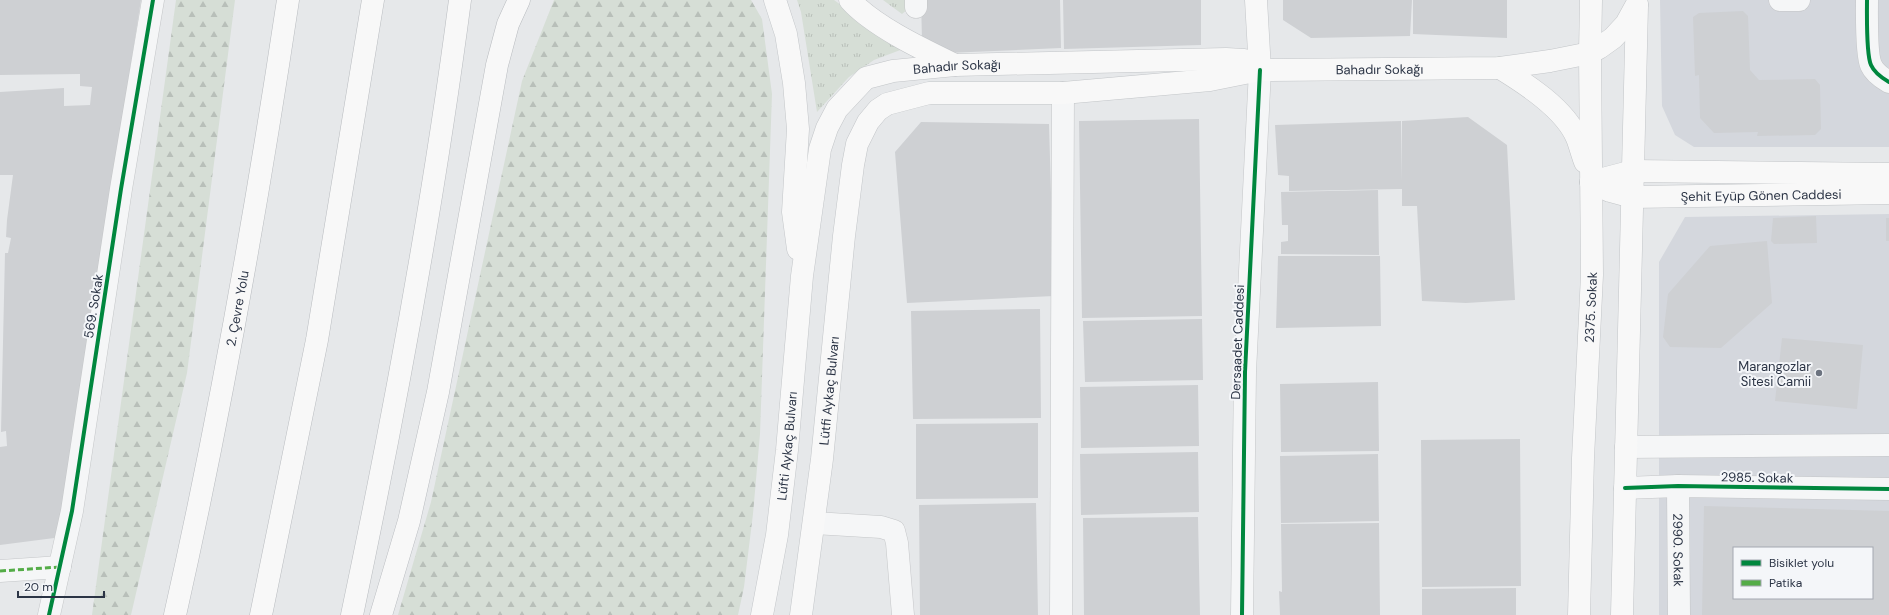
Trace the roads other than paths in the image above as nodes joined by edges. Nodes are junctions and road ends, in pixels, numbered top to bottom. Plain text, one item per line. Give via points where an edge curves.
1 (153, 0) edge
2 (288, 0) edge
3 (373, 0) edge
4 (460, 0) edge
5 (519, 0) edge
6 (775, 0) edge
7 (850, 0) edge
8 (1256, 0) edge
9 (1591, 0) edge
10 (1780, 0) edge
11 (1799, 0) edge
12 (1867, 0) edge
13 (1637, 2) edge
14 (1590, 53) junction
15 (955, 65) junction
16 (1500, 68) junction
17 (1260, 70) junction
18 (1885, 79) edge
19 (1063, 93) junction
20 (853, 165) joint
21 (1633, 171) junction
22 (1889, 174) edge
23 (1591, 182) junction
24 (1889, 193) edge
25 (1632, 197) junction
26 (802, 276) junction
27 (1889, 445) edge
28 (1626, 447) junction
29 (1678, 486) junction
30 (1625, 488) junction
31 (1889, 489) edge
32 (814, 523) junction
33 (60, 567) junction
34 (0, 571) edge
35 (49, 615) edge
36 (175, 615) edge
37 (261, 615) edge
38 (352, 615) edge
39 (381, 615) edge
40 (762, 615) edge
41 (801, 615) edge
42 (904, 615) edge
43 (1061, 615) edge
44 (1242, 615) edge
45 (1579, 615) edge
46 (1622, 615) edge
47 (1678, 615) edge

1 - 33 street, 569. Sokak via 121,189 72,511
2 - 36 main road, 2. Çevre Yolu via 267,140 227,367
3 - 37 main road via 317,340
4 - 38 main road via 446,107 415,288
5 - 39 main road via 508,24 497,65 438,392 409,520
6 - 26 main road via 786,34 794,83 798,129 793,212
7 - 15 main road via 857,8 896,34
8 - 17 main road, Dersaadet Caddesi
9 - 14 main road, 2375. Sokak
10 - 11 street
12 - 18 street via 1871,65
13 - 14 main road via 1626,24 1613,38
13 - 21 main road
14 - 16 main road, Bahadır Sokağı
14 - 23 main road, 2375. Sokak
15 - 17 main road, Bahadır Sokağı via 1226,59 1244,60
15 - 26 main road, Bahadır Sokağı via 893,71 866,78 837,109 820,149
16 - 17 main road, Bahadır Sokağı
16 - 23 main road via 1548,101 1564,119 1577,137
17 - 19 main road, Bahadır Sokağı via 1210,80
17 - 44 street, Dersaadet Caddesi via 1245,372
19 - 20 main road, Bahadır Sokağı via 929,93 887,104 868,122 857,144
19 - 43 street
20 - 32 main road, Lütfi Aykaç Bulvarı
21 - 22 main road, Şehit Eyüp Gönen Caddesi
21 - 23 main road, Şehit Eyüp Gönen Caddesi
21 - 25 main road
23 - 25 main road, Şehit Eyüp Gönen Caddesi
23 - 45 main road, 2375. Sokak via 1592,275 1583,458
24 - 25 main road, Şehit Eyüp Gönen Caddesi
25 - 28 main road
26 - 40 main road, Lüfti Aykaç Bulvarı via 777,536
27 - 28 street
28 - 30 main road
29 - 30 street, 2985. Sokak
29 - 31 street, 2985. Sokak
29 - 47 street, 2990. Sokak
30 - 46 main road
32 - 41 main road, Lütfi Aykaç Bulvarı
32 - 42 street via 881,527 894,531 898,543
33 - 34 street
33 - 35 street, 569. Sokak

